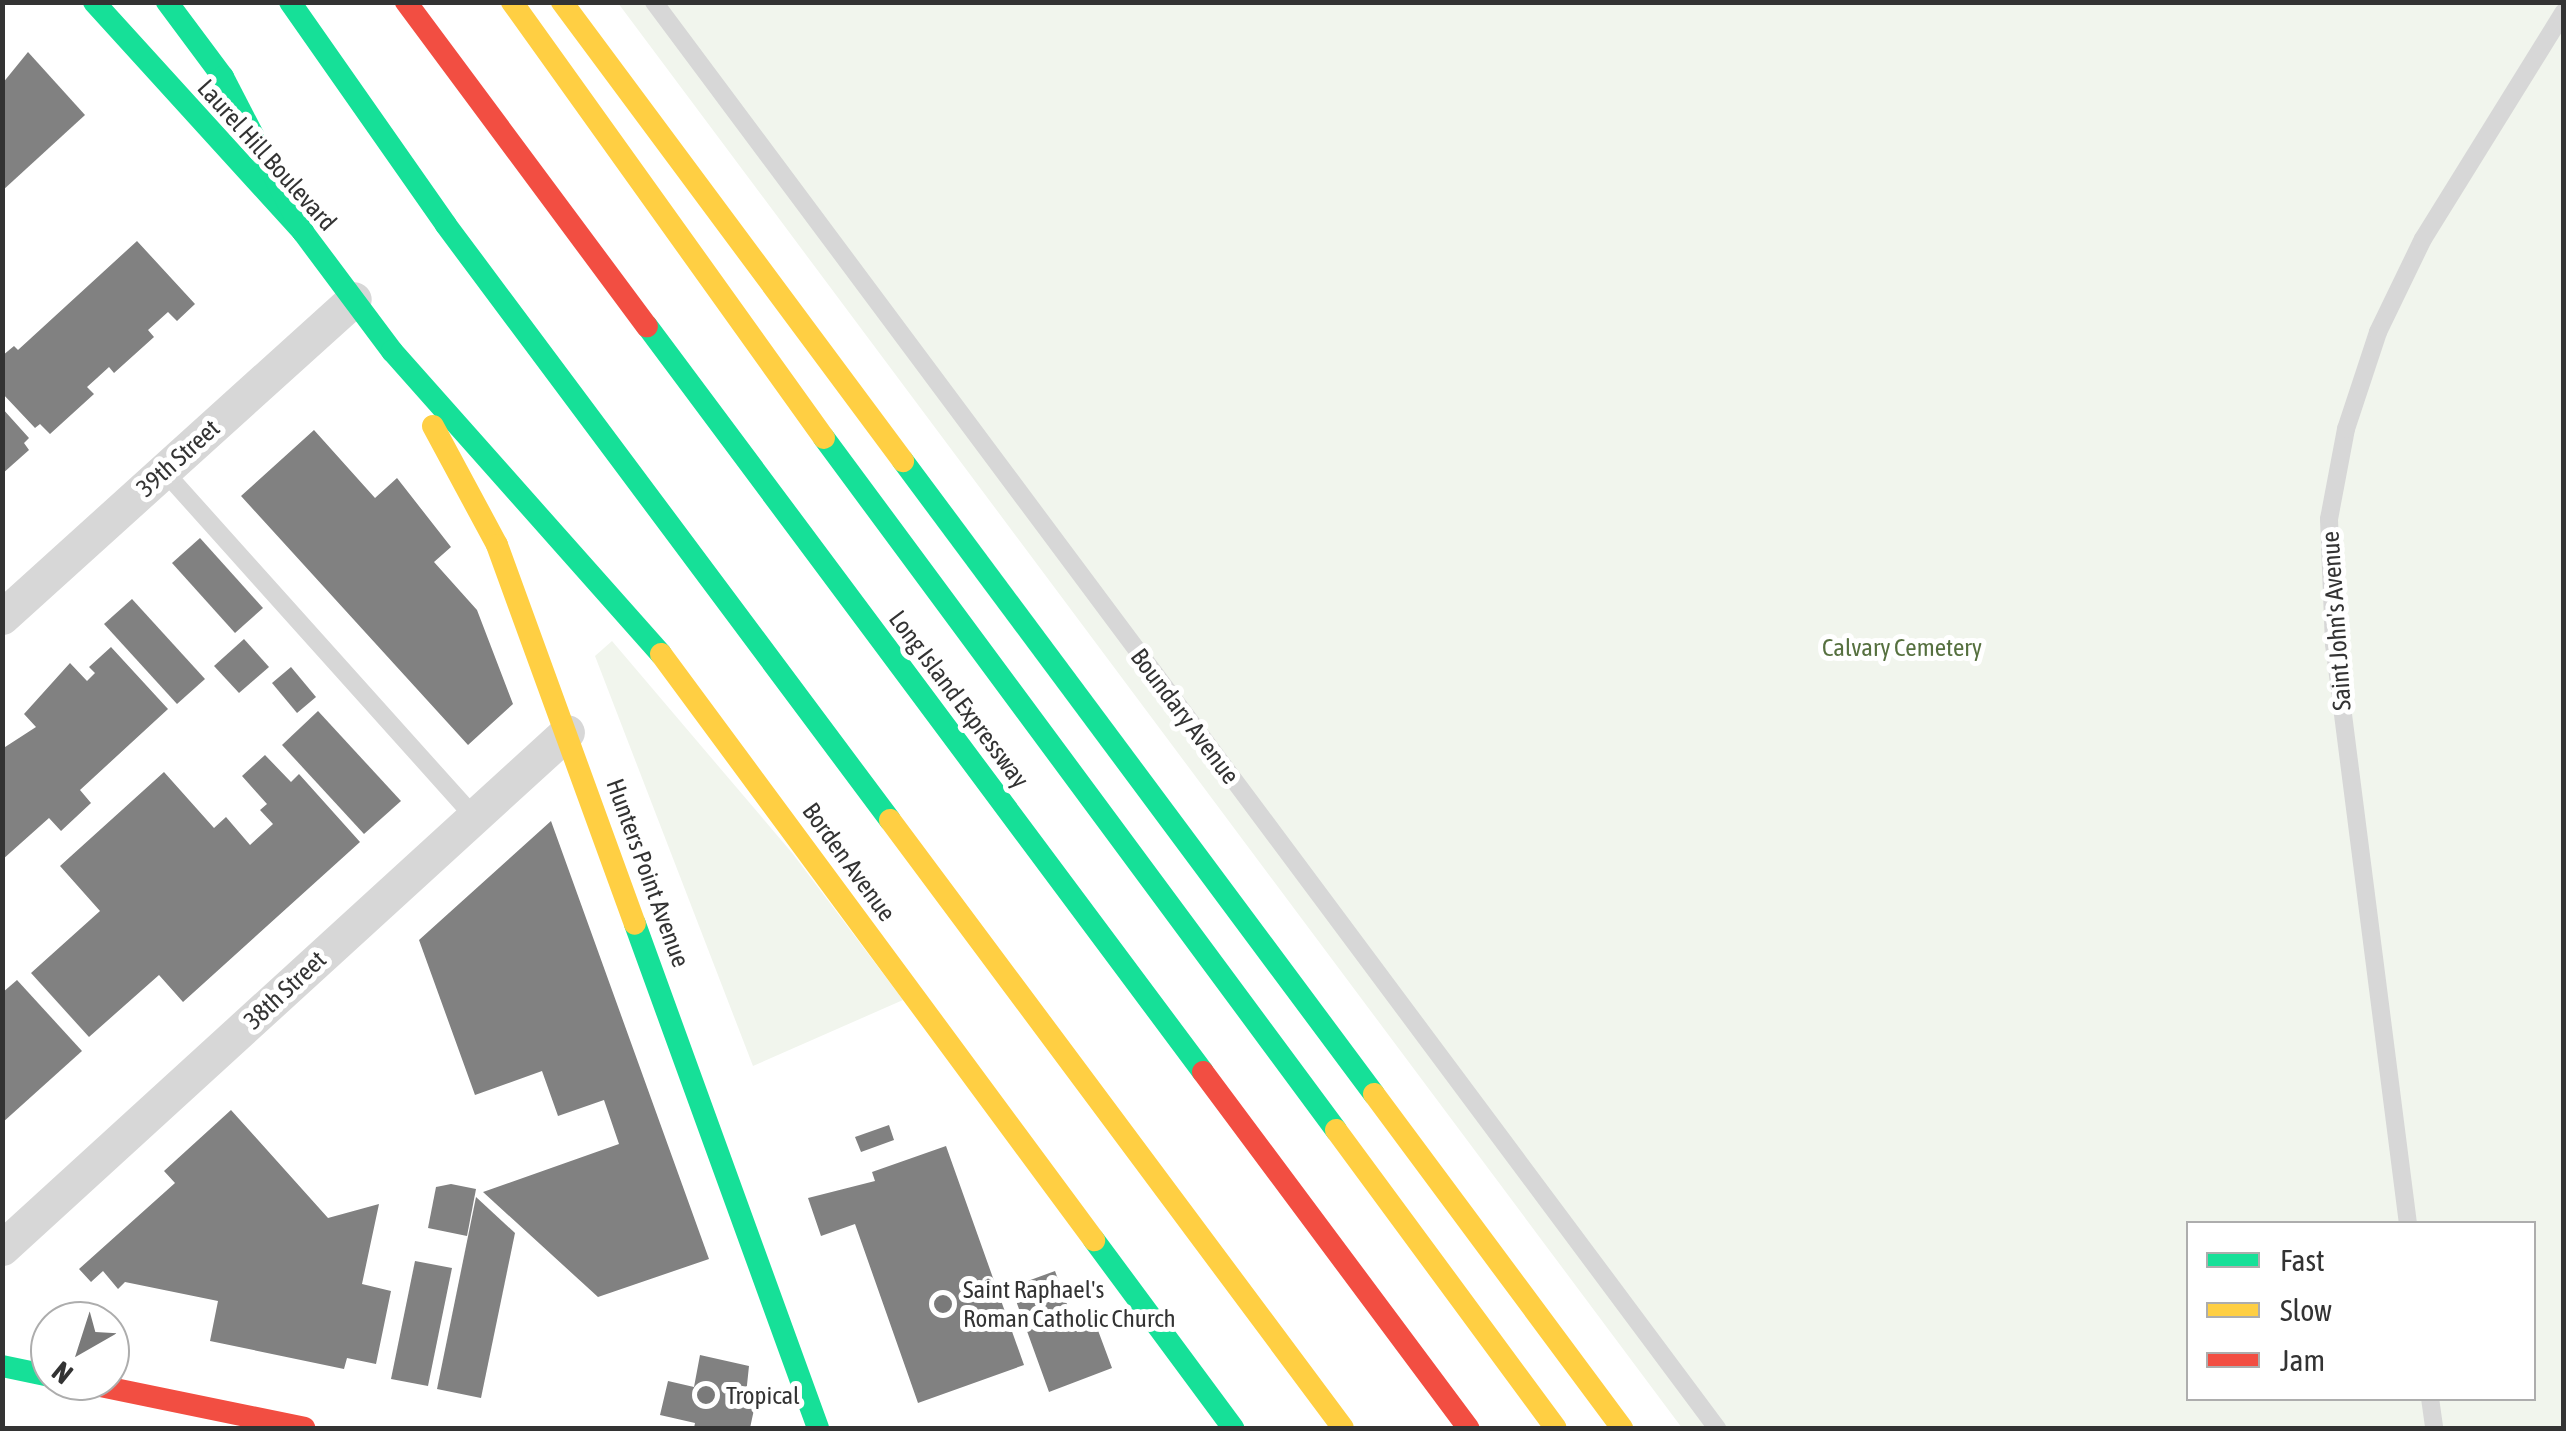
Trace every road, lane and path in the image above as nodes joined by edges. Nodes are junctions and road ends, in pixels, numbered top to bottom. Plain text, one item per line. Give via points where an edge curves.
1 (94, 2) edge
2 (167, 2) edge
3 (290, 2) edge
4 (406, 2) edge
5 (512, 2) edge
6 (562, 2) edge
7 (654, 2) edge
8 (2564, 12) edge
9 (290, 47) dead end
10 (446, 225) junction
11 (303, 232) junction
12 (354, 300) junction
13 (392, 351) junction
14 (164, 470) junction
15 (2, 617) edge
16 (567, 732) junction
17 (472, 814) junction
18 (2408, 1221) edge
19 (2, 1248) edge
20 (2, 1366) edge
21 (30, 1372) edge
22 (130, 1392) edge
23 (2430, 1401) edge
24 (304, 1428) edge
25 (818, 1428) edge
26 (1233, 1428) edge
27 (1344, 1428) edge
28 (1468, 1428) edge
29 (1556, 1428) edge
30 (1622, 1428) edge
31 (1717, 1428) edge
32 (2434, 1428) edge

1 - 11 main road, Laurel Hill Boulevard
2 - 11 main road via 222,77
3 - 10 main road
4 - 28 main road, Long Island Expressway
5 - 29 main road via 738,322
6 - 30 main road
7 - 31 lane, Boundary Avenue
8 - 18 lane, Saint John's Avenue via 2424,239 2378,332 2346,429 2329,519 2334,644
9 - 10 main road
10 - 27 main road
11 - 12 main road, Laurel Hill Boulevard
12 - 13 main road, Laurel Hill Boulevard
12 - 14 street, 39th Street
13 - 16 main road, Hunters Point Avenue via 497,544
13 - 26 main road, Borden Avenue via 646,634
14 - 15 street, 39th Street
14 - 17 lane
16 - 17 street, 38th Street
16 - 25 main road, Hunters Point Avenue
17 - 19 street, 38th Street
20 - 21 main road
22 - 24 main road
23 - 32 lane

